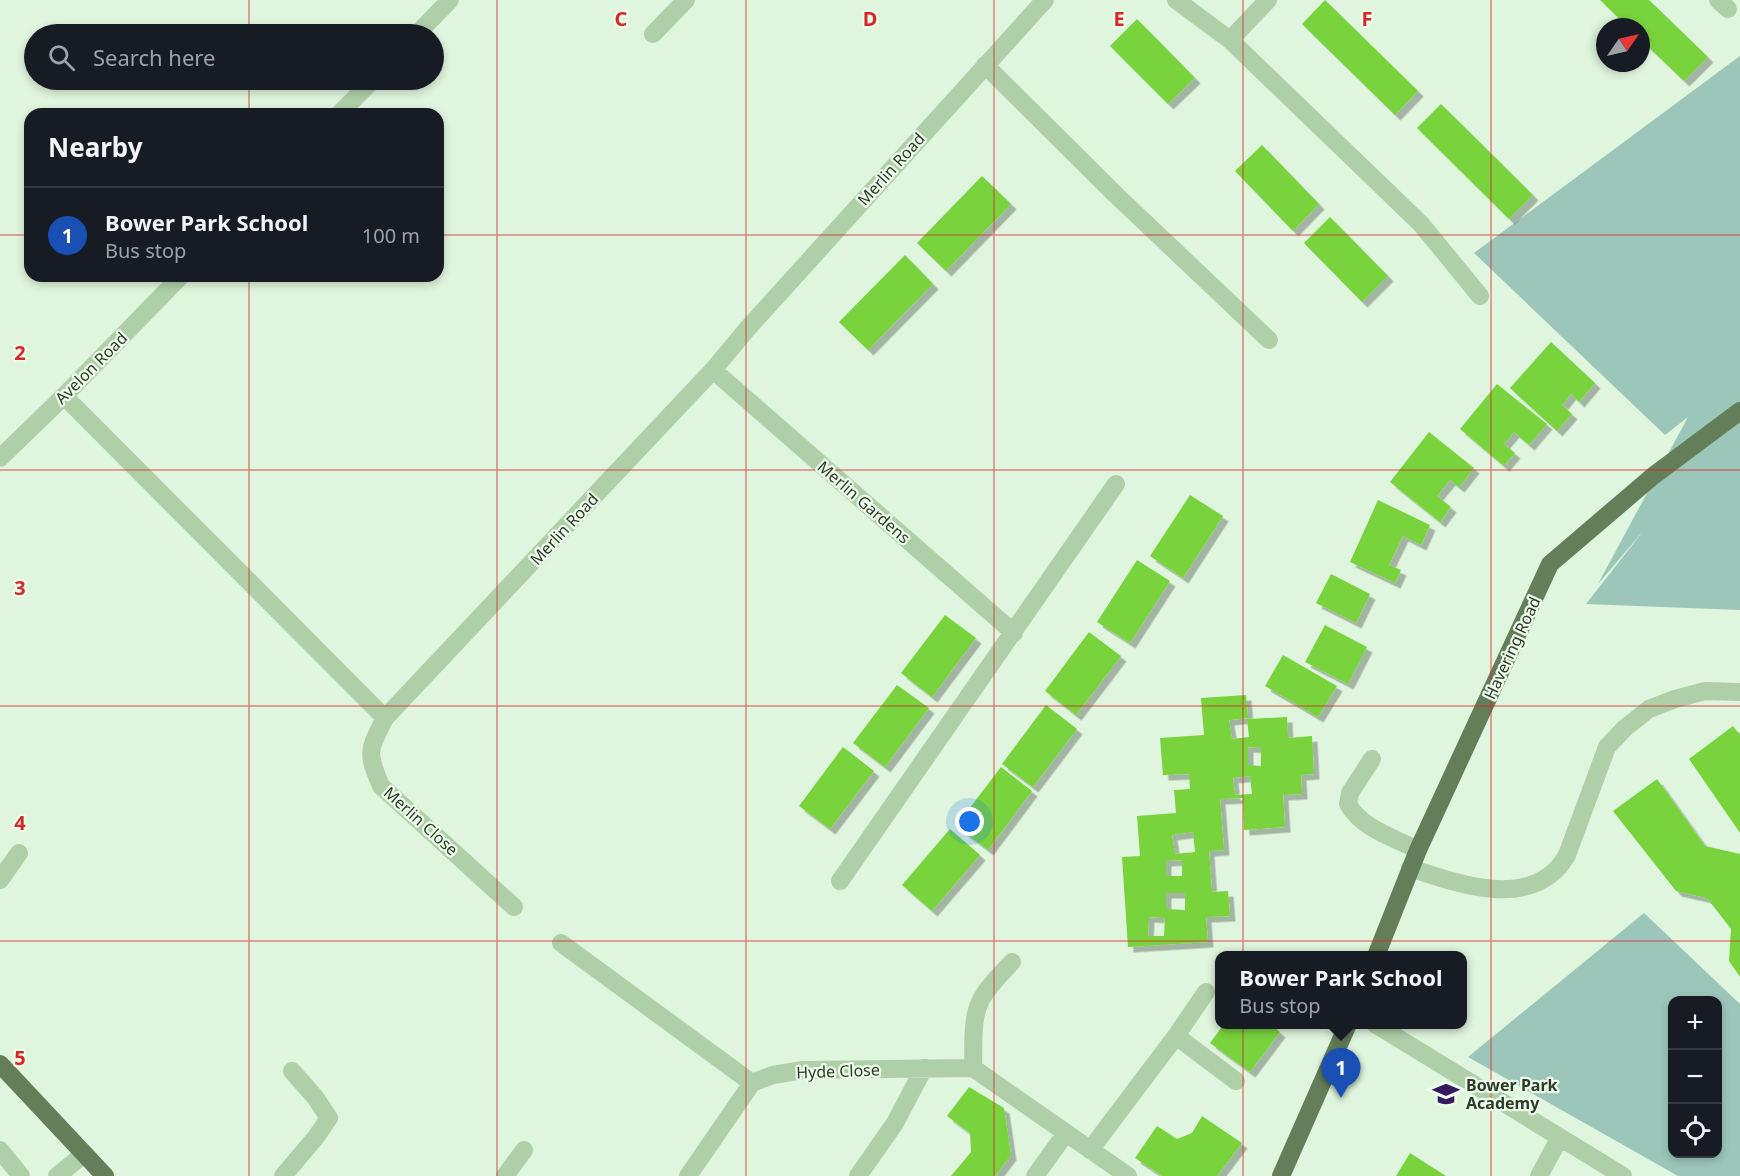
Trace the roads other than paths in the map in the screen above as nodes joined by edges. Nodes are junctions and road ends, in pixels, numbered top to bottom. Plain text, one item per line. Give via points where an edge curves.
1 (450, 0) edge
2 (686, 0) edge
3 (1045, 0) edge
4 (1176, 0) edge
5 (1268, 0) edge
6 (427, 24) edge
7 (653, 34) dead end
8 (1230, 40) junction
9 (985, 65) junction
10 (363, 90) edge
11 (345, 108) edge
12 (175, 282) edge
13 (1479, 296) dead end
14 (1269, 340) dead end
15 (713, 370) junction
16 (64, 396) junction
17 (1740, 411) edge
18 (0, 458) edge
19 (1116, 484) dead end
20 (1014, 633) junction
21 (1740, 692) edge
22 (386, 718) junction
23 (1372, 759) dead end
24 (1418, 850) junction
25 (19, 853) dead end
26 (1410, 868) junction
27 (0, 880) edge
28 (840, 881) dead end
29 (514, 906) dead end
30 (561, 943) dead end
31 (1378, 951) edge
32 (1012, 962) dead end
33 (1206, 992) dead end
34 (1346, 1029) edge
35 (1383, 1029) edge
36 (1176, 1036) junction
37 (0, 1064) edge
38 (924, 1068) junction
39 (973, 1068) junction
40 (292, 1071) dead end
41 (1236, 1081) dead end
42 (752, 1083) junction
43 (1066, 1133) junction
44 (1559, 1139) junction
45 (0, 1150) edge
46 (524, 1150) dead end
47 (1090, 1150) junction
48 (84, 1154) junction
49 (21, 1176) edge
50 (57, 1176) edge
51 (105, 1176) edge
52 (283, 1176) edge
53 (505, 1176) edge
54 (688, 1176) edge
55 (858, 1176) edge
56 (1035, 1176) edge
57 (1128, 1176) edge
58 (1281, 1176) edge
59 (1539, 1176) edge
60 (1623, 1176) edge

1 - 6 street
2 - 7 street
3 - 9 street, Merlin Road
4 - 8 street
5 - 8 street
8 - 13 street via 1421,224
9 - 14 street
9 - 15 street, Merlin Road
10 - 11 street
12 - 16 street, Avelon Road
15 - 20 street, Merlin Gardens
15 - 22 street, Merlin Road
16 - 18 street, Avelon Road
16 - 22 street
17 - 24 main road, Havering Road via 1653,476 1550,564
19 - 20 street
20 - 28 street
21 - 26 street via 1705,691 1675,699 1649,709 1625,728 1607,747 1567,855 1556,870 1540,881 1520,888 1498,889 1457,883
22 - 29 street, Merlin Close via 370,747 372,766 381,786
23 - 24 street via 1350,793 1348,804 1367,824
24 - 26 main road, Havering Road
25 - 27 street
26 - 31 main road, Havering Road
30 - 42 street
32 - 39 street via 979,1003
33 - 36 street
34 - 58 main road
35 - 44 street
36 - 41 street
36 - 47 street
37 - 48 main road
38 - 39 street, Hyde Close
38 - 42 street, Hyde Close via 803,1071
38 - 55 street via 895,1123
39 - 43 street
40 - 52 street via 329,1118
42 - 54 street
43 - 47 street
43 - 56 street
44 - 59 street
44 - 60 street
45 - 49 street
46 - 53 street
47 - 57 street
48 - 50 street
48 - 51 main road

